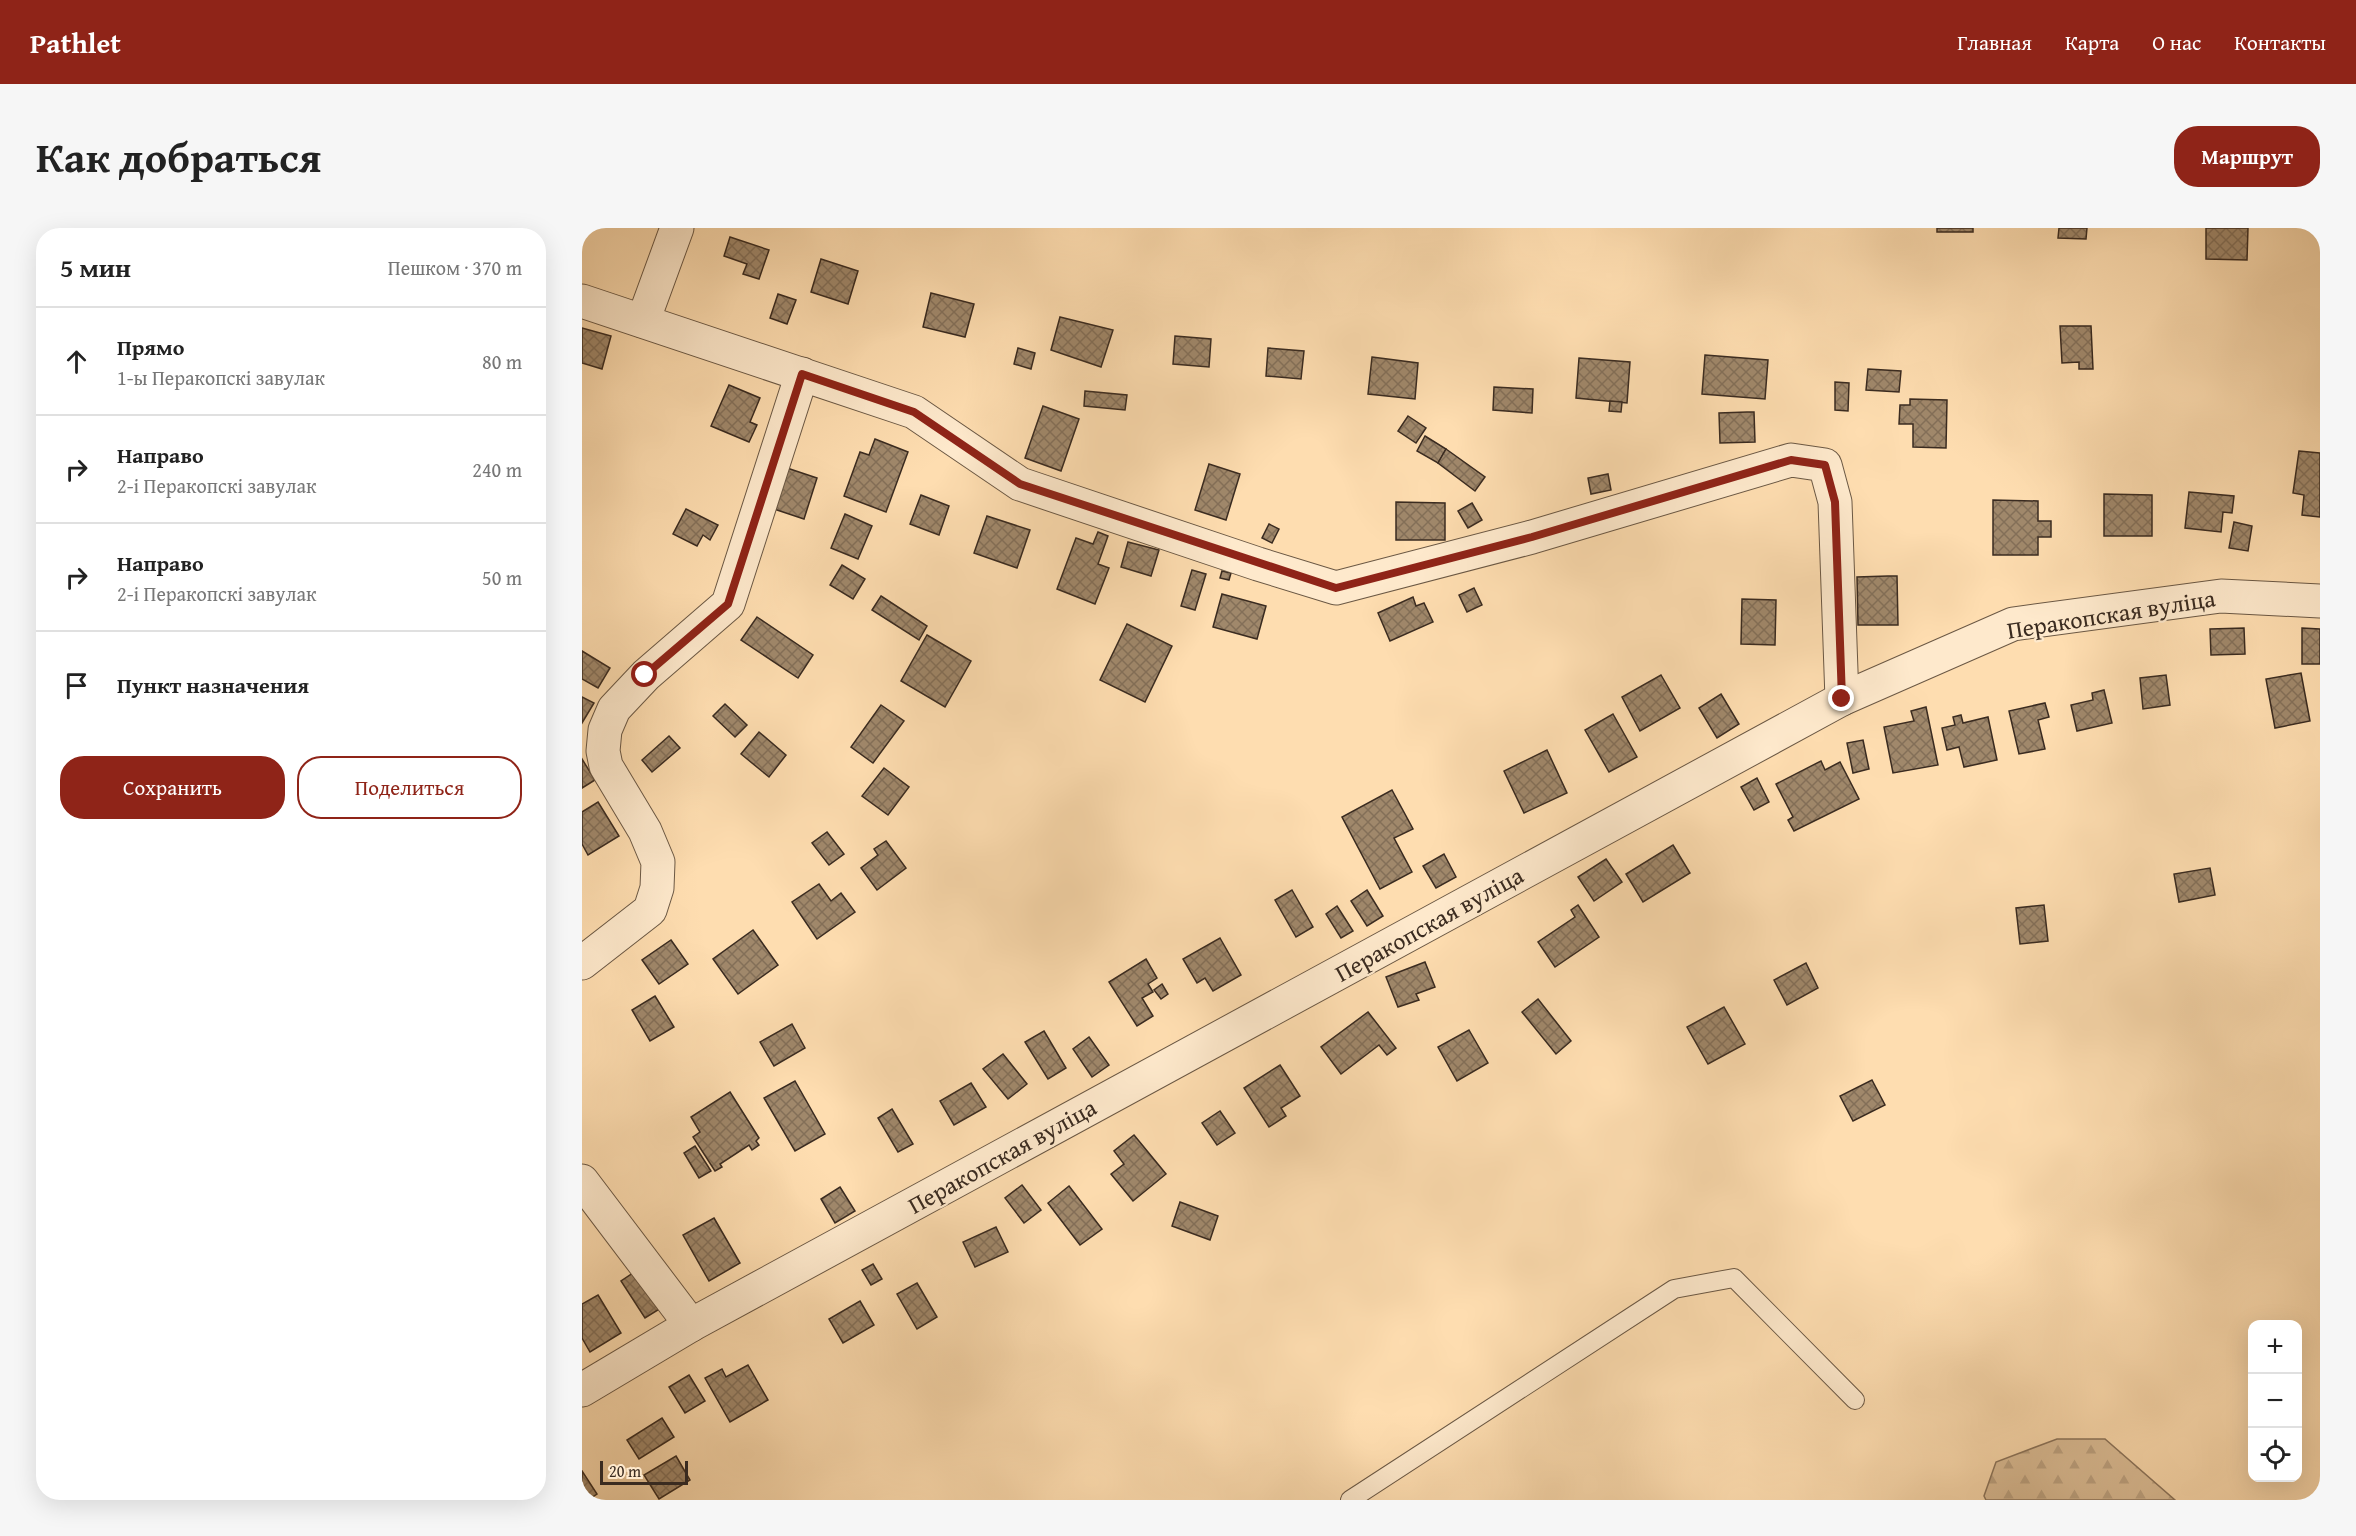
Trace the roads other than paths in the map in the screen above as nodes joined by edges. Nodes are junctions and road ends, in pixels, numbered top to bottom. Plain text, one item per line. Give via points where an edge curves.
1 (677, 228) edge
2 (582, 301) edge
3 (643, 321) junction
4 (802, 374) junction
5 (2320, 601) edge
6 (1842, 699) junction
7 (582, 963) edge
8 (582, 1181) edge
9 (691, 1325) junction
10 (582, 1390) edge
11 (1856, 1400) dead end
12 (1350, 1500) edge

1 - 3 street
2 - 3 street
3 - 4 street
4 - 6 street via 914,412 1020,484 1336,588 1532,537 1791,460 1825,465 1835,502
4 - 7 street via 728,604 645,675 614,709 605,730 606,766 645,831 658,862 657,888 650,910
5 - 6 street, Перакопская вуліца via 2221,596 2013,624
6 - 9 street, Перакопская вуліца
8 - 9 street
9 - 10 street, Перакопская вуліца
11 - 12 lane via 1734,1278 1674,1289

